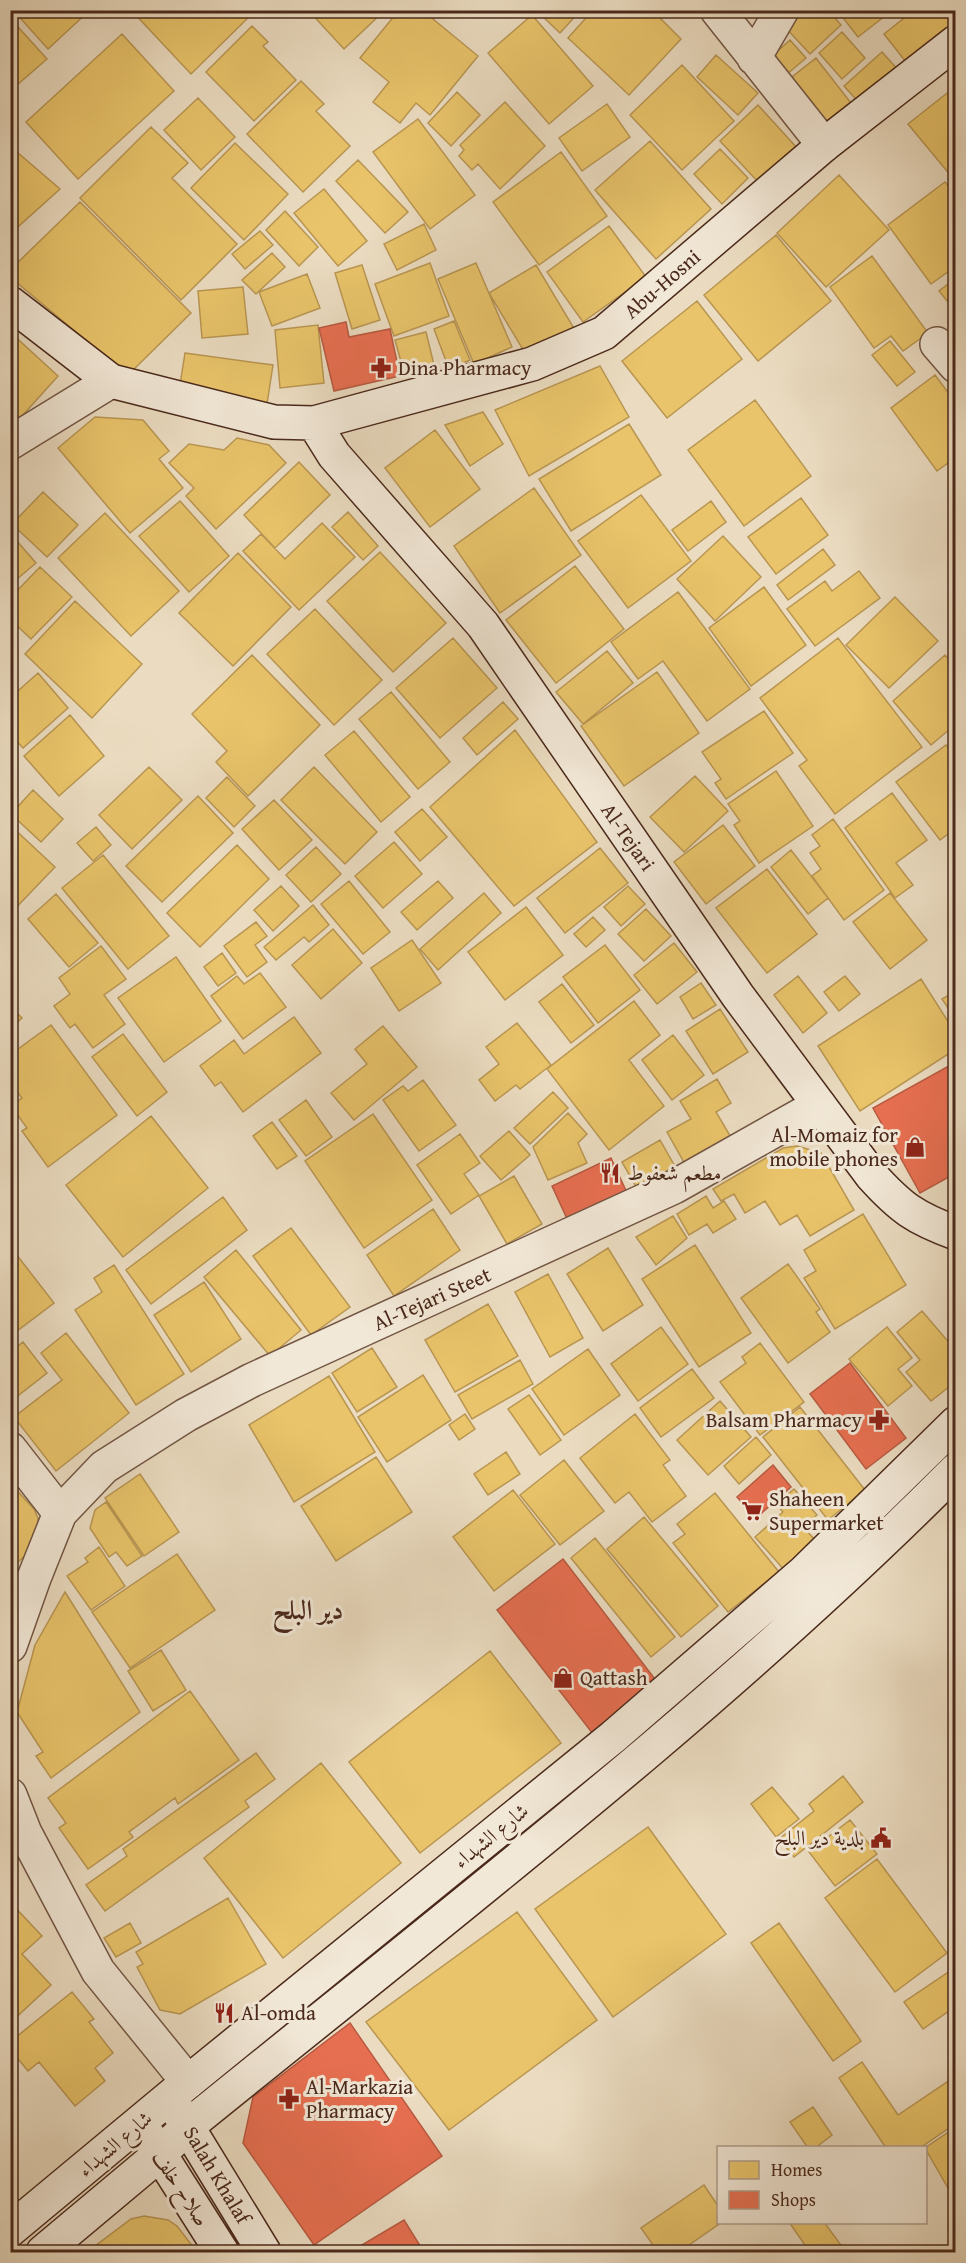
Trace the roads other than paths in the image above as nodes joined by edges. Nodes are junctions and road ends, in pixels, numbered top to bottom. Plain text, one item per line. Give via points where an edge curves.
1 (717, 10) edge
2 (782, 10) edge
3 (956, 42) edge
4 (754, 58) junction
5 (824, 145) junction
6 (10, 303) edge
7 (111, 381) junction
8 (314, 423) junction
9 (10, 443) edge
10 (819, 1105) junction
11 (956, 1233) edge
12 (956, 1423) edge
13 (10, 1449) edge
14 (956, 1470) edge
15 (60, 1513) junction
16 (10, 1646) edge
17 (10, 1795) edge
18 (179, 2090) junction
19 (140, 2123) junction
20 (188, 2126) junction
21 (160, 2154) junction
22 (10, 2230) edge
23 (43, 2253) edge
24 (222, 2253) edge
25 (264, 2253) edge

1 - 4 street
2 - 4 street
3 - 5 street, Abu-Hosni
4 - 5 street
5 - 8 street, Abu-Hosni via 604,333 532,364
6 - 7 street
7 - 8 street, Abu-Hosni via 274,422
7 - 9 street
8 - 10 street, Al-Tejari via 334,454 483,624 738,996
10 - 11 street, Al-Tejari via 896,1202 920,1220
10 - 15 street, Al-Tejari Steet via 675,1187 252,1380 186,1415 104,1467
12 - 18 street, شارع الشهداء via 804,1572 613,1737
13 - 15 street
14 - 20 street, شارع الشهداء via 758,1658
15 - 16 street
17 - 18 street, Salah Khalaf via 38,1860 98,1971
18 - 19 street, شارع الشهداء
18 - 20 street, Salah Khalaf
19 - 21 street, صلاح خلف
19 - 22 street, شارع الشهداء
20 - 21 street, شارع الشهداء
20 - 25 street, Salah Khalaf
21 - 23 street, شارع الشهداء
21 - 24 street, صلاح خلف

